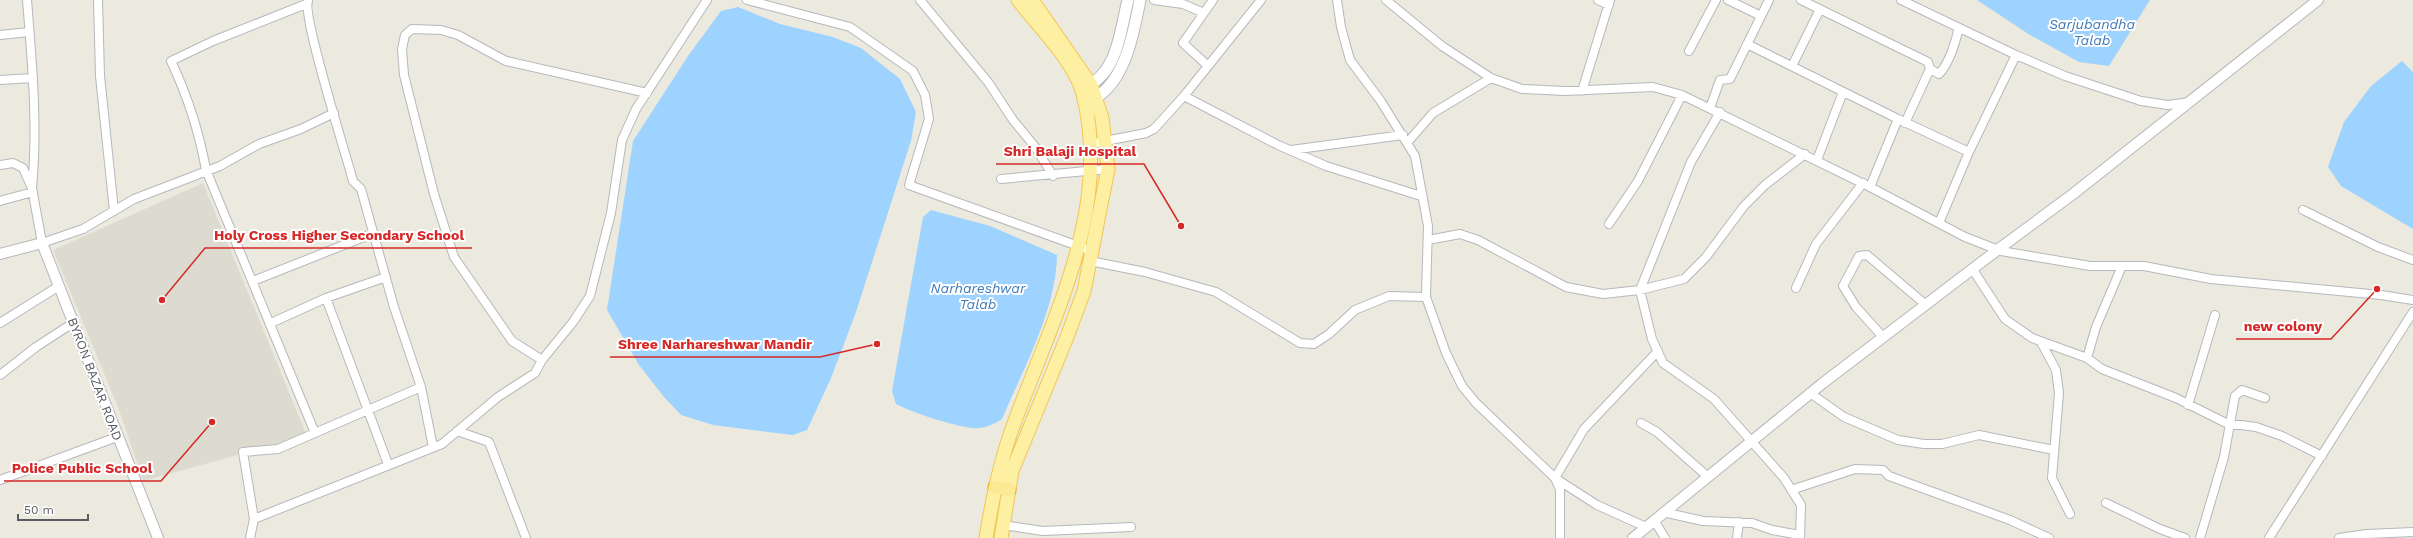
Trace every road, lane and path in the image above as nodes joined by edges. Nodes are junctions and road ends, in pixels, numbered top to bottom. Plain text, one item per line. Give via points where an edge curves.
1 (27, 0) edge
2 (98, 0) edge
3 (707, 0) edge
4 (747, 0) edge
5 (920, 0) edge
6 (1018, 0) edge
7 (1032, 0) edge
8 (1128, 0) edge
9 (1140, 0) edge
10 (1154, 0) edge
11 (1213, 0) edge
12 (1261, 0) edge
13 (1337, 0) edge
14 (1386, 0) edge
15 (1598, 0) edge
16 (1716, 0) edge
17 (1728, 0) edge
18 (1769, 0) edge
19 (1801, 0) edge
20 (1901, 0) edge
21 (2318, 0) edge
22 (307, 2) edge
23 (1610, 2) edge
24 (1820, 9) junction
25 (1204, 13) junction
26 (1761, 16) junction
27 (1959, 28) junction
28 (29, 32) junction
29 (0, 35) edge
30 (1747, 44) junction
31 (1689, 51) dead end
32 (2016, 56) junction
33 (1207, 65) junction
34 (1792, 66) junction
35 (1930, 69) junction
36 (33, 78) junction
37 (1490, 78) junction
38 (0, 80) edge
39 (1086, 87) junction
40 (1582, 91) junction
41 (1843, 92) junction
42 (647, 93) junction
43 (1682, 95) junction
44 (1184, 96) junction
45 (1097, 99) junction
46 (2191, 101) junction
47 (1084, 104) junction
48 (1710, 108) junction
49 (1720, 112) junction
50 (334, 113) junction
51 (1901, 121) junction
52 (1403, 135) junction
53 (1105, 142) junction
54 (1407, 142) junction
55 (1090, 144) junction
56 (1290, 150) junction
57 (1969, 152) junction
58 (1805, 154) junction
59 (1817, 160) junction
60 (0, 165) edge
61 (1108, 169) junction
62 (206, 170) junction
63 (1091, 171) junction
64 (1053, 176) junction
65 (1001, 179) dead end
66 (1867, 185) junction
67 (33, 190) junction
68 (1421, 196) junction
69 (0, 201) edge
70 (2303, 210) dead end
71 (114, 211) junction
72 (1939, 223) junction
73 (1609, 224) dead end
74 (374, 233) junction
75 (1428, 240) junction
76 (42, 243) junction
77 (1077, 246) junction
78 (1998, 250) junction
79 (0, 254) edge
80 (1091, 256) junction
81 (2413, 260) edge
82 (2122, 266) junction
83 (1973, 270) junction
84 (386, 277) junction
85 (253, 281) junction
86 (59, 286) junction
87 (1796, 288) dead end
88 (1640, 290) junction
89 (1426, 297) junction
90 (326, 298) junction
91 (2413, 300) edge
92 (1926, 305) junction
93 (2413, 312) edge
94 (2215, 314) dead end
95 (0, 323) edge
96 (73, 323) junction
97 (271, 323) junction
98 (1883, 337) junction
99 (2042, 344) junction
100 (1658, 351) junction
101 (2087, 358) junction
102 (542, 360) junction
103 (0, 375) edge
104 (421, 387) junction
105 (1810, 393) junction
106 (2265, 398) dead end
107 (2188, 405) junction
108 (368, 409) junction
109 (1641, 422) dead end
110 (2231, 424) junction
111 (457, 431) junction
112 (315, 432) junction
113 (118, 437) junction
114 (1751, 440) junction
115 (433, 447) junction
116 (2054, 450) junction
117 (2322, 456) junction
118 (388, 464) junction
119 (1707, 476) junction
120 (1555, 478) junction
121 (0, 480) edge
122 (995, 487) junction
123 (1009, 490) junction
124 (1791, 490) junction
125 (2106, 503) dead end
126 (1663, 512) junction
127 (2070, 514) dead end
128 (254, 519) junction
129 (1739, 522) junction
130 (1650, 523) junction
131 (1003, 525) junction
132 (1131, 527) dead end
133 (2412, 534) edge
134 (1800, 536) edge
135 (2367, 536) edge
136 (158, 538) edge
137 (250, 538) edge
138 (526, 538) edge
139 (986, 538) edge
140 (1001, 538) edge
141 (1560, 538) edge
142 (1633, 538) edge
143 (1665, 538) edge
144 (1737, 538) edge
145 (2050, 538) edge
146 (2185, 538) edge
147 (2200, 538) edge
148 (2270, 538) edge
149 (2339, 538) edge

1 - 28 street
2 - 71 street via 100,76
3 - 42 street
4 - 77 street via 850,27 913,71 925,96 929,119 909,186
5 - 64 street via 988,82
6 - 39 main road
7 - 39 main road
8 - 39 main road via 1111,63
9 - 45 main road via 1122,65 1111,85
10 - 25 street via 1182,4
11 - 25 street
12 - 33 street
13 - 52 street via 1350,60
14 - 37 street via 1442,46
15 - 23 street
16 - 31 street
17 - 26 street
18 - 26 street
19 - 24 street
20 - 27 street
21 - 46 street
22 - 50 street via 312,35
22 - 62 street via 171,61 200,134
23 - 40 street
24 - 34 street
24 - 35 street via 1928,62
25 - 33 street via 1183,43
26 - 30 street
27 - 32 street
27 - 35 street via 1942,70 1939,74
28 - 29 street
28 - 36 street
30 - 34 street
30 - 48 street via 1730,79 1720,80
32 - 46 street via 2065,76 2140,101 2168,105
32 - 57 street
33 - 44 street
34 - 41 street
35 - 51 street
36 - 38 street
36 - 67 street
37 - 40 street via 1522,89
37 - 54 street via 1433,113
39 - 45 main road
39 - 47 main road
40 - 43 street via 1652,87
41 - 51 street
41 - 59 street
42 - 102 street via 636,109 622,140 611,213 590,296
42 - 102 street via 506,61 458,35 441,30 412,29 405,35 402,49 404,75 434,194 454,257 512,341
43 - 48 street
43 - 73 street via 1638,181
44 - 53 street via 1154,129
44 - 56 street
45 - 47 main road
45 - 53 main road
46 - 78 street via 2074,194
47 - 55 main road
48 - 49 street
49 - 58 street
49 - 88 street via 1691,162
50 - 62 street via 301,129 259,144 220,166
50 - 74 street via 353,181 362,189
51 - 57 street
51 - 66 street
52 - 54 street
52 - 56 street
53 - 55 street
53 - 61 main road
54 - 68 street via 1415,156
55 - 63 main road
56 - 68 street via 1326,166
57 - 72 street
58 - 59 street
58 - 88 street via 1765,185 1744,206 1706,257 1684,279
59 - 66 street
60 - 67 street via 13,163 23,168
61 - 63 street
61 - 80 main road
62 - 71 street via 134,199
62 - 85 street
63 - 64 street
63 - 77 main road via 1090,189
64 - 65 street
66 - 72 street
66 - 87 street via 1816,244
67 - 69 street
67 - 76 street
68 - 75 street via 1428,226
70 - 81 street via 2378,247
71 - 76 street via 82,229
72 - 78 street
74 - 84 street
74 - 85 street
75 - 88 street via 1460,234 1478,240 1566,287 1603,294
75 - 89 street
76 - 79 street
76 - 86 street, BYRON BAZAR ROAD
77 - 80 street
77 - 122 main road via 1066,290 1012,429
78 - 82 street via 2070,264
78 - 83 street
80 - 89 street via 1216,292 1300,343 1314,344 1355,310 1389,296
80 - 123 main road via 1084,291 1070,331 1012,471
82 - 91 street via 2144,266 2212,279
82 - 101 street via 2096,326
83 - 92 street
83 - 99 street via 2005,319
84 - 90 street
84 - 104 street
85 - 97 street
86 - 95 street
86 - 96 street, BYRON BAZAR ROAD
88 - 100 street
89 - 120 street via 1436,329 1462,386 1500,427
90 - 97 street
90 - 108 street
92 - 98 street
92 - 98 street via 1867,255 1859,256 1842,286 1856,307
93 - 117 street
94 - 107 street
96 - 103 street
96 - 113 street, BYRON BAZAR ROAD
97 - 112 street
98 - 105 street
99 - 101 street
99 - 116 street via 2056,370 2059,393
100 - 114 street via 1663,363 1714,399
100 - 120 street via 1584,429
101 - 107 street via 2102,369
102 - 111 street via 535,373 498,397
104 - 108 street
104 - 115 street
105 - 114 street
105 - 116 street via 1844,417 1898,440 1942,444 1979,435
106 - 110 street via 2242,390 2238,392 2235,396
107 - 110 street
108 - 112 street
108 - 118 street
109 - 119 street via 1657,432
110 - 117 street via 2256,427 2282,436
110 - 147 street
111 - 115 street via 442,444
111 - 138 street via 489,442
112 - 128 street via 278,449 243,452
113 - 121 street
113 - 136 street, BYRON BAZAR ROAD
114 - 119 street
114 - 124 street via 1784,478
115 - 118 street
116 - 127 street via 2052,478
117 - 148 street
118 - 128 street
119 - 126 street
120 - 130 street via 1597,505
120 - 141 street via 1560,489
122 - 123 highway
122 - 139 main road
123 - 131 main road
124 - 134 street via 1801,505
124 - 145 street via 1855,469 1883,470 1889,476 2010,520
125 - 146 street
126 - 129 street via 1703,521
126 - 130 street
128 - 137 street
129 - 134 street
129 - 144 street
130 - 142 street
130 - 143 street
131 - 132 street via 1042,531
131 - 140 main road
133 - 135 street
135 - 149 street

